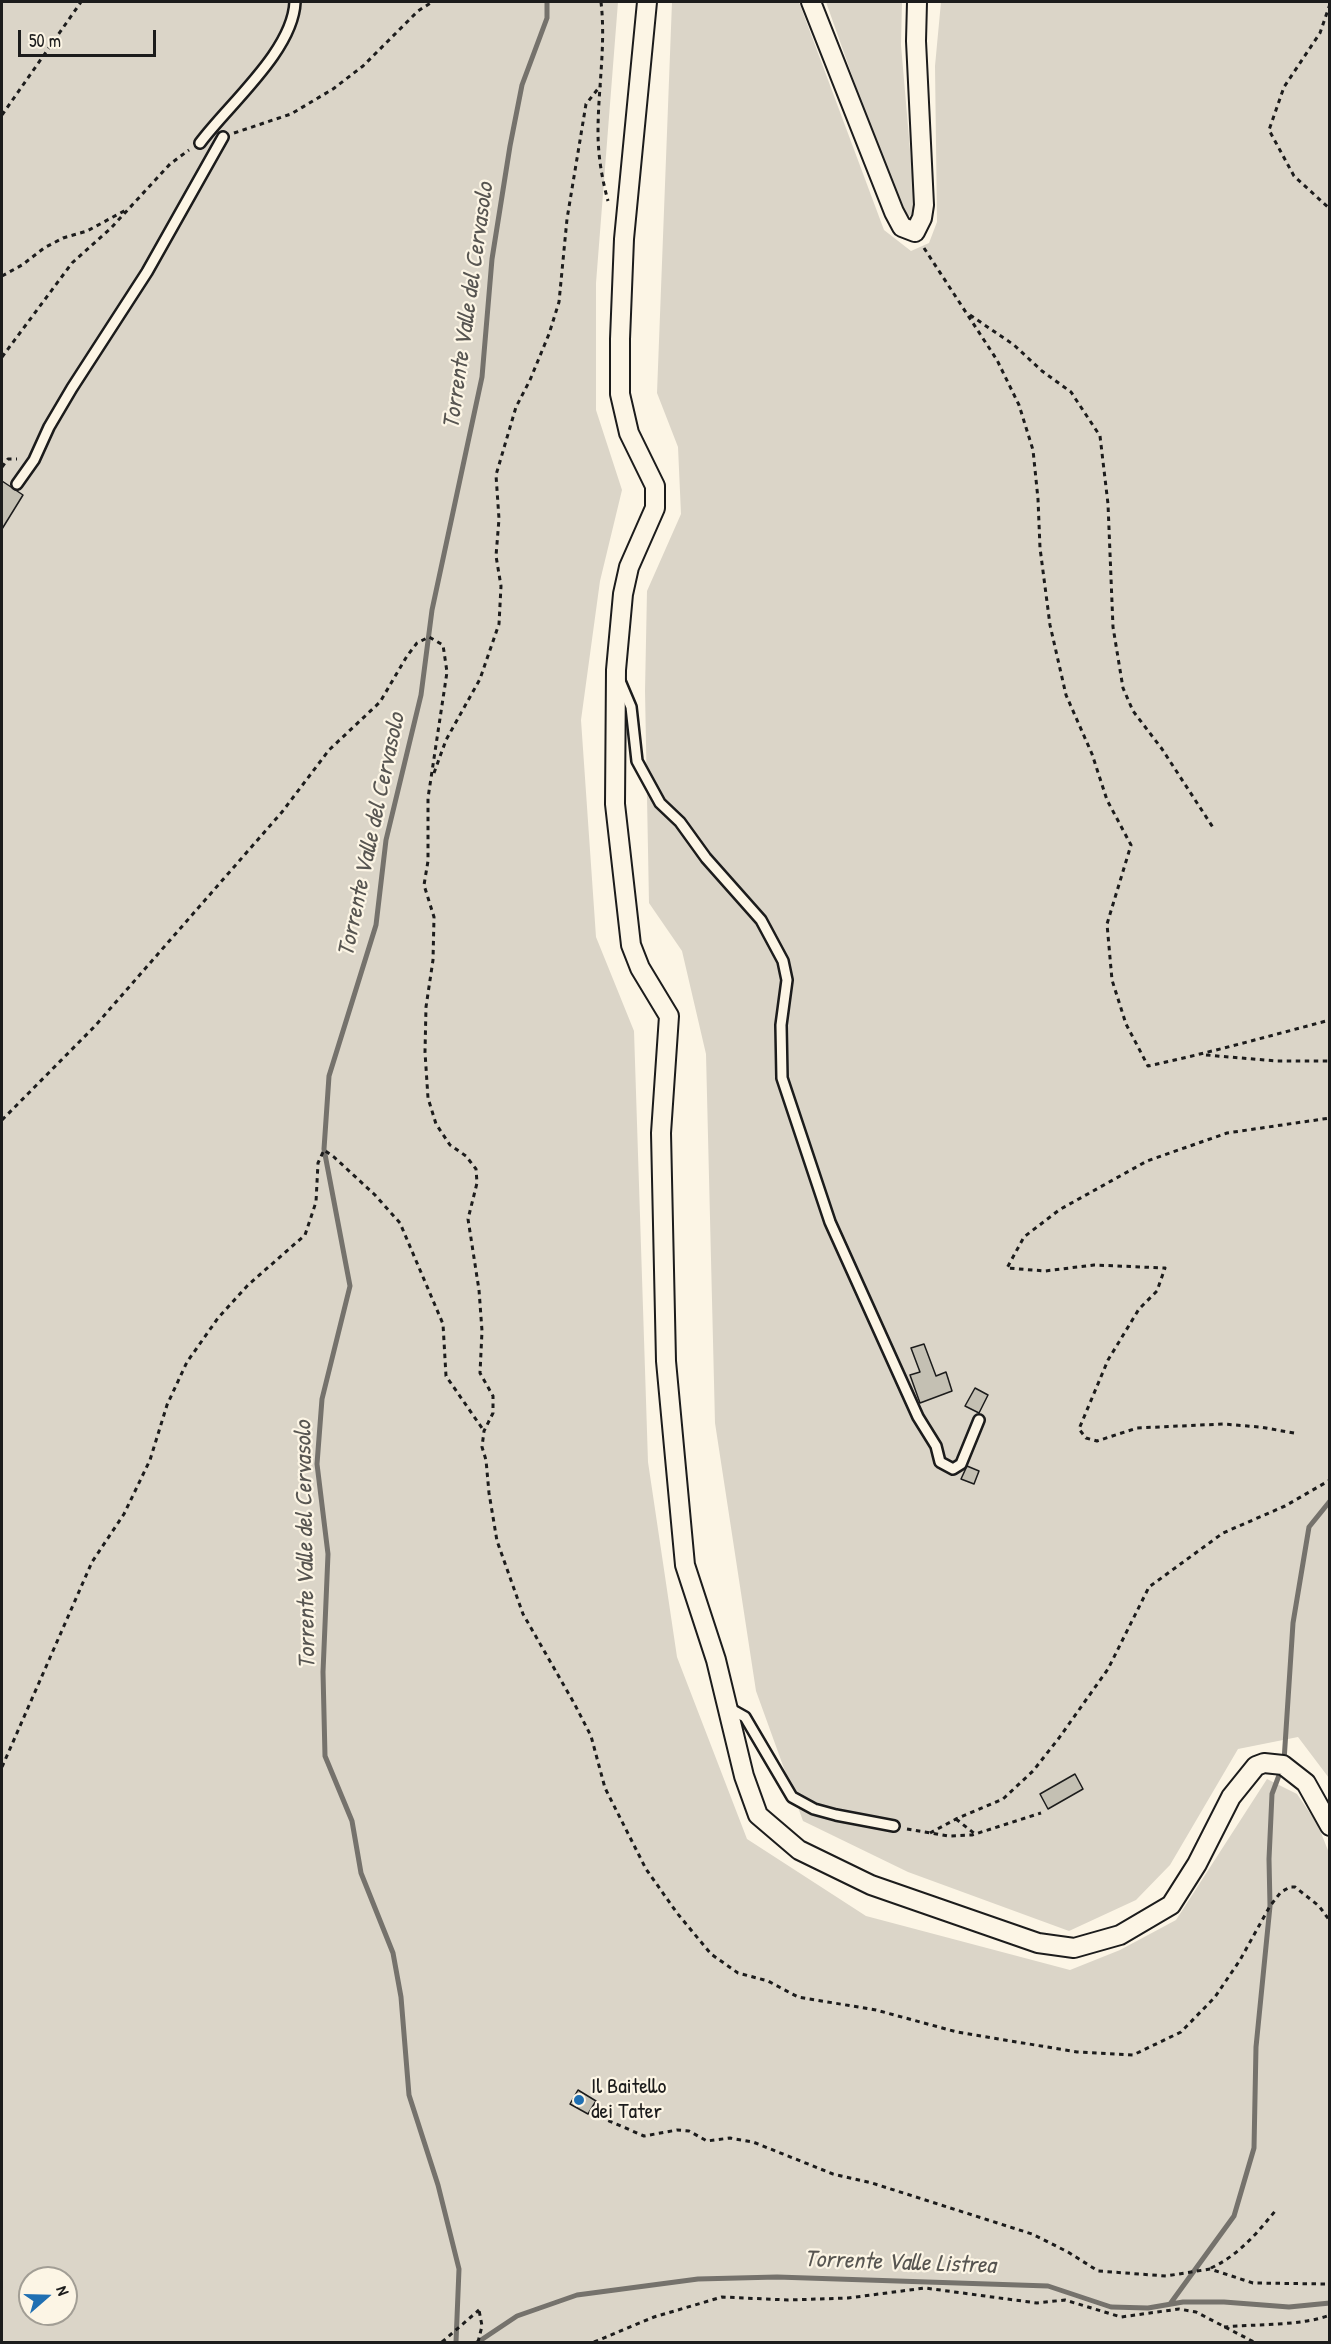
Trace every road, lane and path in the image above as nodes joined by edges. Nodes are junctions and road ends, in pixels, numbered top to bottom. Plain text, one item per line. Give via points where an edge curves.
1 (81, 2) edge
2 (295, 2) edge
3 (432, 2) edge
4 (600, 2) edge
5 (647, 2) edge
6 (811, 2) edge
7 (917, 2) edge
8 (1329, 4) edge
9 (601, 85) junction
10 (2, 115) edge
11 (223, 137) joint
12 (200, 143) joint
13 (608, 202) dead end
14 (130, 208) junction
15 (1329, 208) edge
16 (915, 232) junction
17 (2, 276) edge
18 (969, 314) junction
19 (2, 357) edge
20 (17, 484) dead end
21 (616, 670) junction
22 (431, 780) junction
23 (1214, 829) dead end
24 (1329, 1020) edge
25 (1203, 1054) junction
26 (1329, 1060) edge
27 (1329, 1118) edge
28 (2, 1120) edge
29 (979, 1420) dead end
30 (1294, 1432) dead end
31 (1329, 1480) edge
32 (727, 1706) junction
33 (2, 1767) edge
34 (1041, 1813) dead end
35 (956, 1819) junction
36 (894, 1826) joint
37 (1329, 1826) edge
38 (930, 1833) junction
39 (975, 1834) junction
40 (600, 2116) dead end
41 (1276, 2210) dead end
42 (1210, 2269) junction
43 (1329, 2284) edge
44 (1329, 2315) edge
45 (1223, 2327) junction
46 (442, 2343) edge
47 (478, 2343) edge
48 (594, 2343) edge
49 (1254, 2343) edge

1 - 10 path
2 - 12 lane via 288,30 261,72
3 - 11 path via 333,89 291,114
4 - 9 path
5 - 21 street via 624,239 620,394 629,434 655,486 655,508 629,567
6 - 16 street via 894,212 902,227
7 - 16 street via 924,205
8 - 15 path via 1320,33 1284,87 1269,130 1294,176
9 - 13 path via 600,170
9 - 22 path via 586,104 567,219 559,302 516,407 496,475 499,624 480,679 446,740
11 - 20 lane via 147,272 72,388
12 - 14 path via 170,164
14 - 17 path via 44,248
14 - 19 path via 72,263
16 - 18 path
18 - 23 path via 1071,392 1100,436 1108,504 1110,597 1123,688 1133,711
18 - 25 path via 998,360 1019,405 1033,450 1050,625 1066,695 1107,800 1131,845 1107,924 1112,980 1126,1024 1148,1066
21 - 29 lane via 631,707 637,761 660,803 761,920 783,961 787,980 781,1025 782,1078 830,1222 918,1417 936,1446 940,1462 953,1469 961,1464
21 - 32 street via 615,804 631,945 669,1016 661,1133 666,1361 685,1565
22 - 28 path via 447,672 443,645 429,637 417,643 380,702 329,750 282,812 95,1026
22 - 33 path via 424,885 434,917 426,1007 428,1098 436,1124 476,1169 477,1184 468,1219 479,1290 480,1373 493,1396 493,1413 484,1431 446,1376 443,1324 400,1223 324,1150 318,1163 316,1202 305,1235 248,1285 218,1318 187,1362 167,1406 150,1460 124,1514 92,1562
24 - 25 path
25 - 26 path via 1278,1061
27 - 30 path via 1227,1133 1147,1161 1059,1210 1024,1237 1007,1268 1165,1268 1157,1291 1139,1310 1108,1360 1079,1429 1086,1438 1097,1442 1137,1428 1223,1424
31 - 35 path via 1285,1506 1223,1533 1149,1587 1108,1669 1033,1771 1002,1799
32 - 36 lane via 745,1717 792,1797 814,1809
32 - 37 street via 758,1815 799,1850 871,1885 1038,1943 1074,1948 1120,1935 1171,1905 1231,1797 1256,1766 1283,1765 1306,1784
34 - 39 path
35 - 38 path
35 - 39 path
36 - 38 path
38 - 39 path
40 - 42 path via 644,2136 677,2130 689,2131 707,2141 730,2138 753,2142 833,2174 1032,2234 1098,2271 1166,2277
41 - 42 path via 1249,2243
42 - 43 path via 1252,2283
44 - 45 path
45 - 48 path via 1196,2312 1179,2309 1121,2317 1065,2300 1037,2303 925,2288 848,2298 722,2297 654,2317
45 - 49 path
46 - 47 path via 478,2310 482,2326

